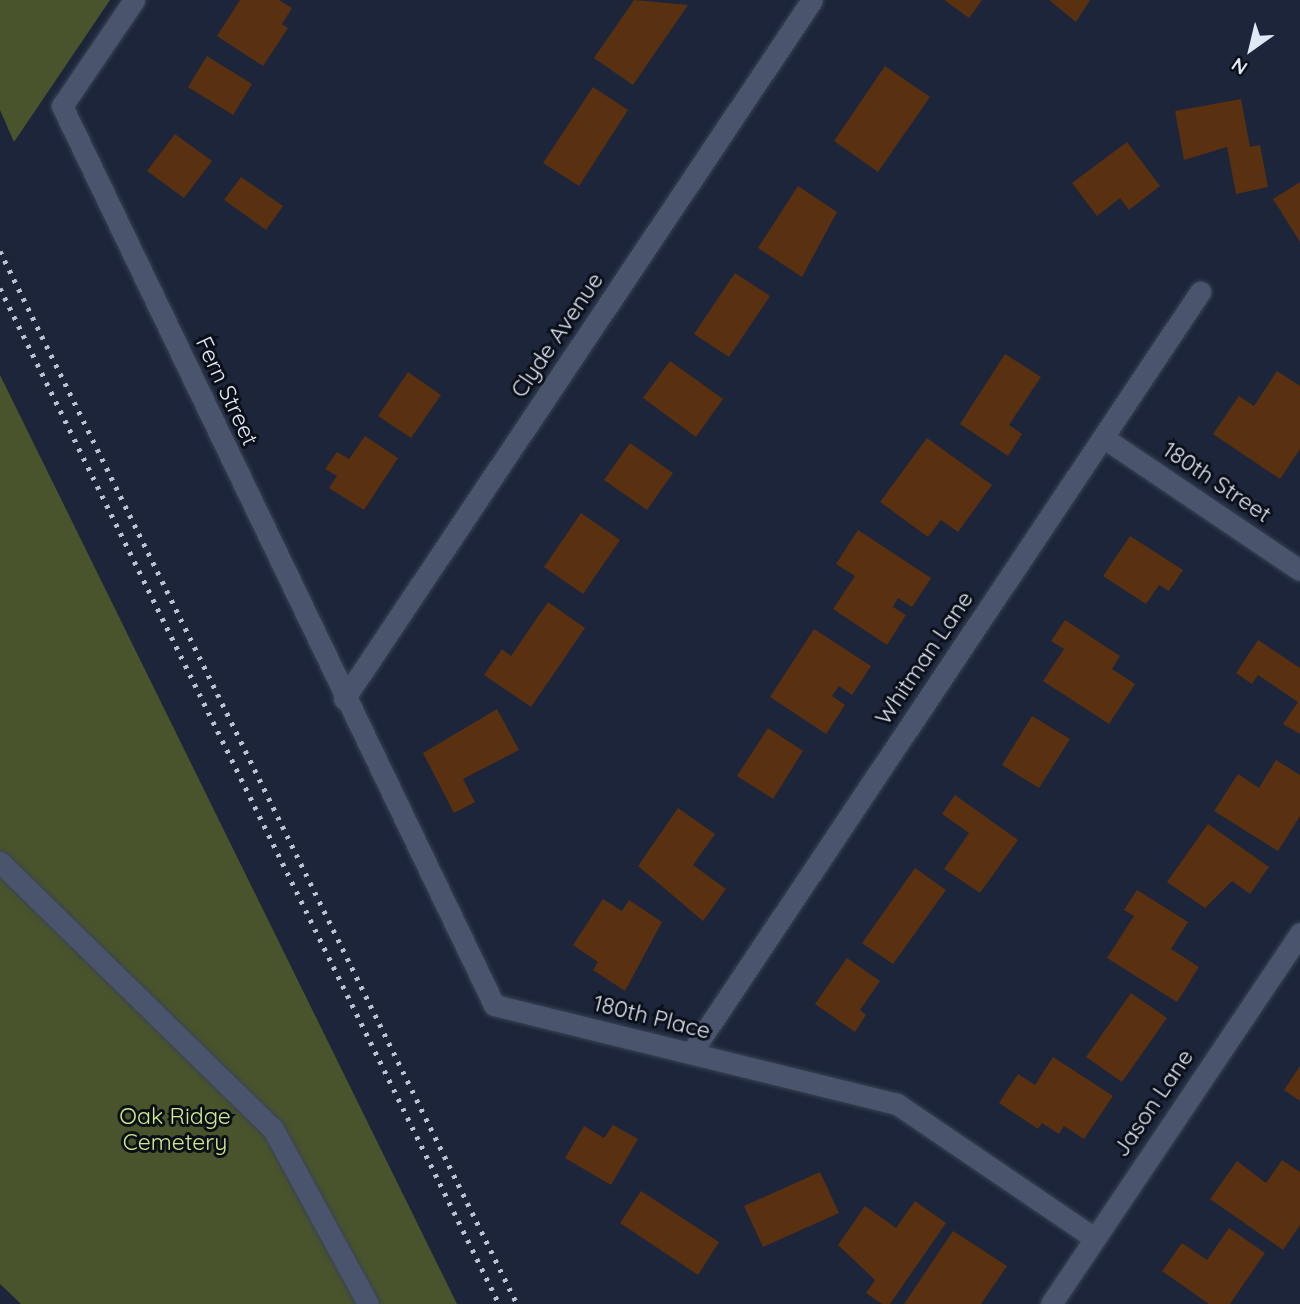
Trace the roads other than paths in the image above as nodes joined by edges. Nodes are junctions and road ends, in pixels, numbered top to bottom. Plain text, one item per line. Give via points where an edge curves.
1 (134, 0) edge
2 (812, 0) edge
3 (1200, 292) dead end
4 (1104, 438) junction
5 (1300, 570) edge
6 (344, 699) junction
7 (0, 862) edge
8 (1300, 933) edge
9 (691, 1053) junction
10 (1094, 1238) junction
11 (368, 1304) edge
12 (1051, 1304) edge

1 - 6 street, Fern Street via 62,106
2 - 6 street, Clyde Avenue
3 - 4 street, Whitman Lane
4 - 5 street, 180th Street
4 - 9 street, Whitman Lane
6 - 9 street, 180th Place via 494,1004
7 - 11 street via 273,1129
8 - 10 street, Jason Lane
9 - 10 street, 180th Place via 897,1104
10 - 12 street, Jason Lane

